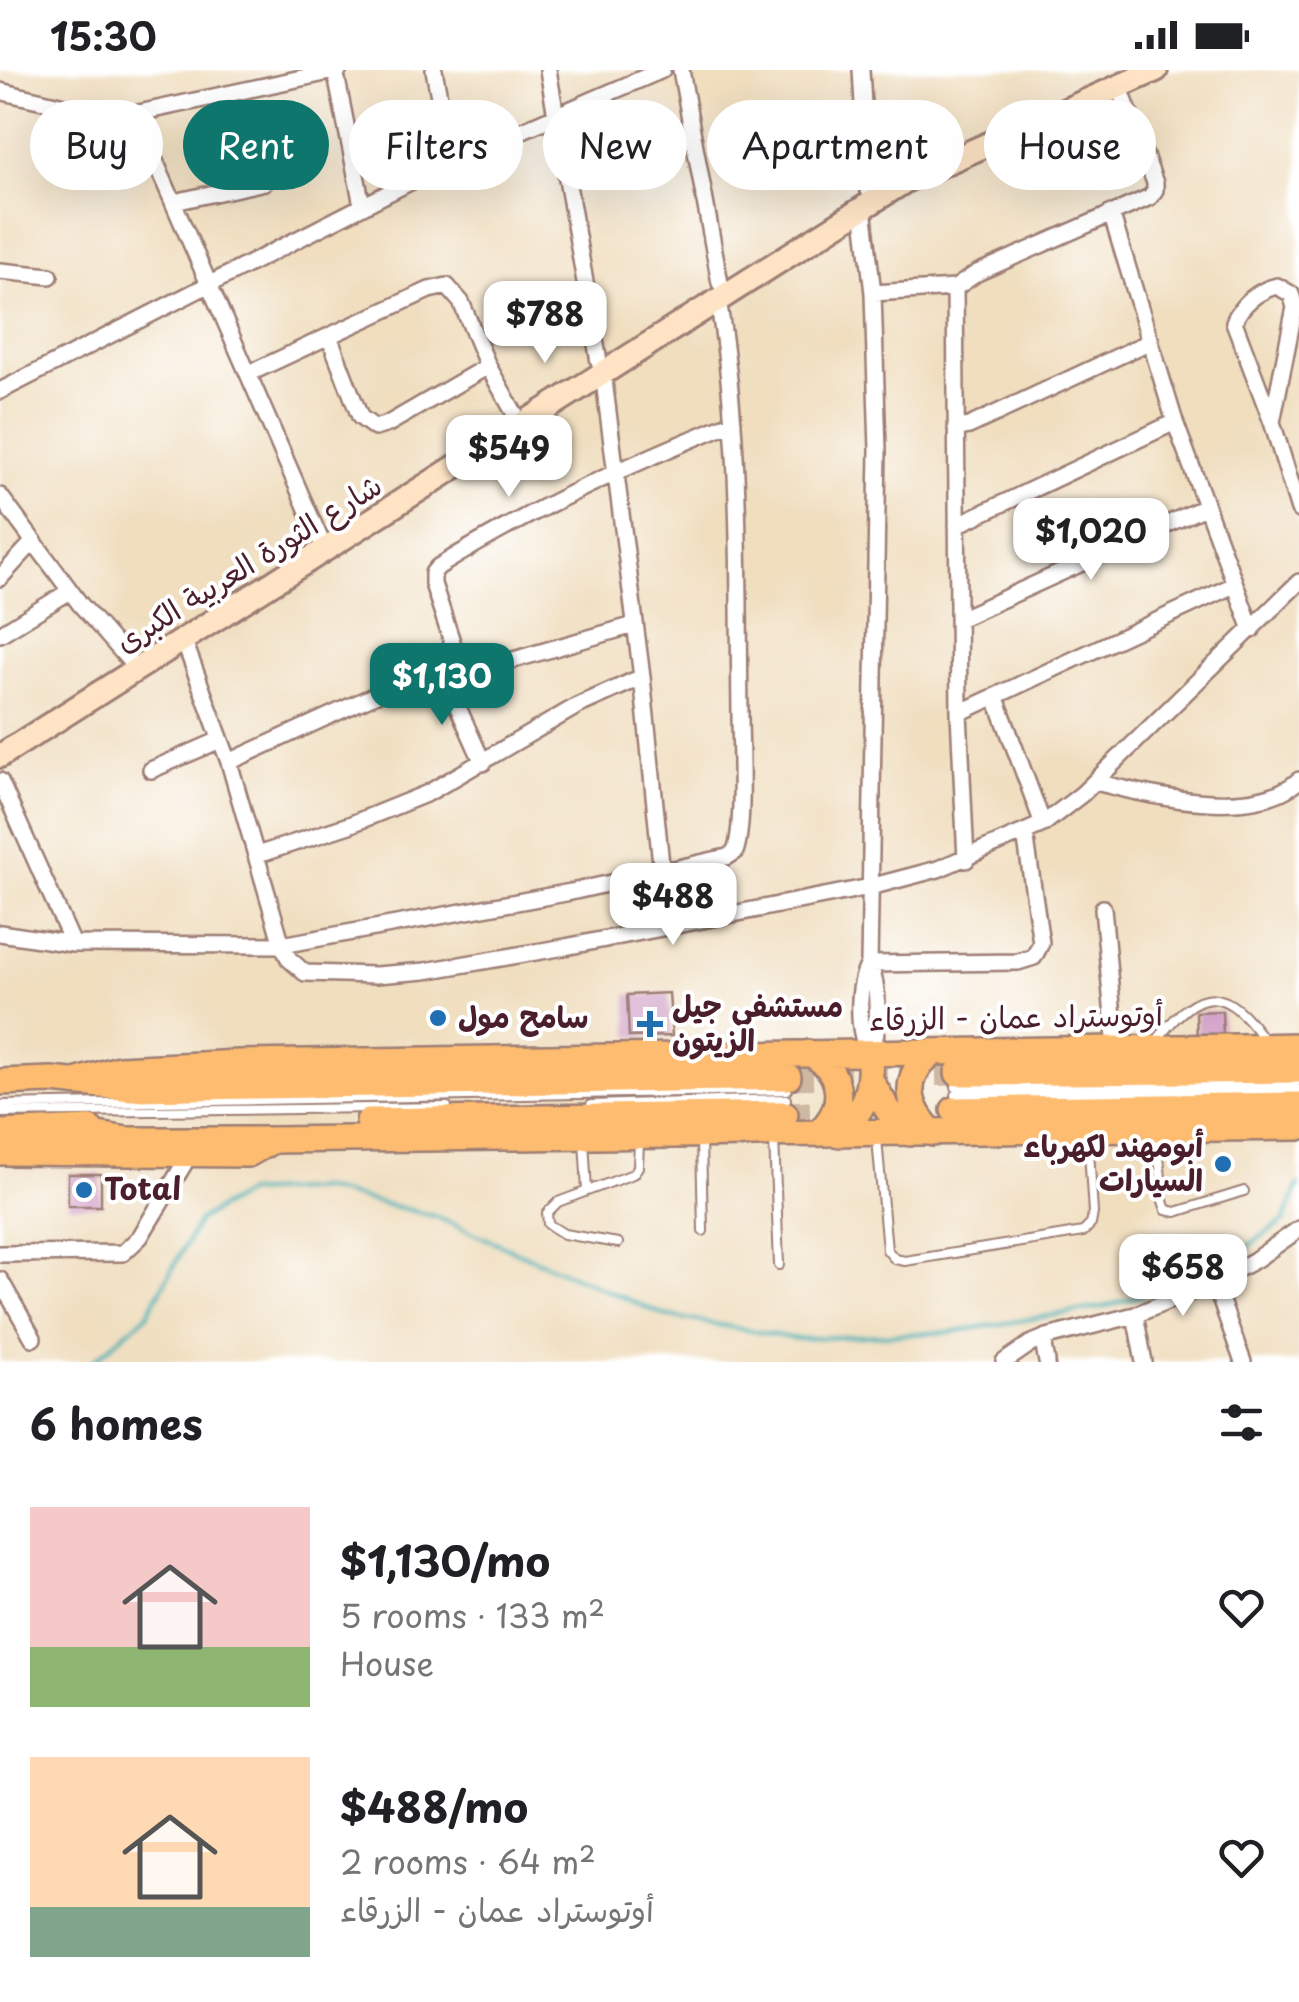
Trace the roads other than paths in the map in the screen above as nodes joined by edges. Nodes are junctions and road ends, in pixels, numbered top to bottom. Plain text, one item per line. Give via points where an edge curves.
1 (336, 70) edge
2 (434, 70) edge
3 (548, 70) edge
4 (662, 70) edge
5 (681, 70) edge
6 (861, 70) edge
7 (1156, 70) edge
8 (1124, 77) edge
9 (0, 91) edge
10 (33, 100) edge
11 (439, 100) edge
12 (553, 100) edge
13 (591, 100) edge
14 (163, 108) edge
15 (163, 179) edge
16 (229, 190) edge
17 (392, 190) edge
18 (569, 190) edge
19 (865, 198) junction
20 (174, 202) junction
21 (362, 205) junction
22 (1112, 214) junction
23 (0, 272) edge
24 (50, 276) dead end
25 (210, 284) junction
26 (954, 288) junction
27 (719, 292) junction
28 (873, 294) junction
29 (329, 336) junction
30 (1152, 341) junction
31 (488, 366) junction
32 (601, 368) junction
33 (248, 374) junction
34 (4, 385) edge
35 (516, 416) junction
36 (733, 422) junction
37 (1175, 422) junction
38 (1272, 422) junction
39 (956, 429) junction
40 (614, 471) junction
41 (0, 496) edge
42 (1205, 507) junction
43 (1299, 510) edge
44 (957, 525) junction
45 (34, 541) junction
46 (322, 547) junction
47 (0, 578) edge
48 (1299, 582) edge
49 (1234, 585) junction
50 (70, 591) junction
51 (958, 619) junction
52 (634, 625) junction
53 (1252, 630) junction
54 (0, 634) edge
55 (184, 640) junction
56 (129, 660) junction
57 (462, 672) junction
58 (443, 674) junction
59 (642, 677) junction
60 (996, 698) junction
61 (959, 713) junction
62 (0, 740) edge
63 (220, 740) junction
64 (0, 756) edge
65 (229, 762) junction
66 (482, 763) junction
67 (151, 770) dead end
68 (1299, 780) edge
69 (0, 781) edge
70 (1096, 782) junction
71 (1043, 824) junction
72 (1025, 833) junction
73 (257, 856) junction
74 (966, 860) junction
75 (662, 874) junction
76 (870, 886) junction
77 (1102, 908) dead end
78 (0, 933) edge
79 (73, 944) junction
80 (282, 946) junction
81 (868, 964) junction
82 (1269, 1046) junction
83 (1299, 1046) edge
84 (1150, 1049) junction
85 (1116, 1050) junction
86 (934, 1052) junction
87 (809, 1053) junction
88 (870, 1053) junction
89 (1299, 1070) edge
90 (0, 1082) edge
91 (76, 1082) junction
92 (872, 1082) junction
93 (1299, 1082) edge
94 (1299, 1090) edge
95 (956, 1092) junction
96 (784, 1103) junction
97 (0, 1105) edge
98 (583, 1105) dead end
99 (1299, 1105) edge
100 (467, 1108) dead end
101 (0, 1113) edge
102 (1299, 1127) edge
103 (1088, 1130) junction
104 (1157, 1130) junction
105 (75, 1131) junction
106 (0, 1133) edge
107 (921, 1133) junction
108 (828, 1134) junction
109 (877, 1134) junction
110 (701, 1135) junction
111 (584, 1136) junction
112 (639, 1136) junction
113 (273, 1140) junction
114 (0, 1152) edge
115 (190, 1154) junction
116 (1244, 1191) dead end
117 (587, 1192) junction
118 (1299, 1229) edge
119 (703, 1231) dead end
120 (618, 1243) dead end
121 (0, 1254) edge
122 (780, 1265) dead end
123 (0, 1280) edge
124 (1214, 1282) junction
125 (1135, 1315) junction
126 (1047, 1337) junction
127 (33, 1338) dead end
128 (1004, 1362) edge
129 (1047, 1362) edge
130 (1144, 1362) edge
131 (1244, 1362) edge

1 - 14 street
1 - 21 street
2 - 11 street
3 - 12 street
4 - 13 street
5 - 27 street
6 - 19 street
7 - 8 main road, شارع الثورة العربية الكبرى
8 - 19 main road, شارع الثورة العربية الكبرى
8 - 22 street via 1155,190
9 - 10 street
15 - 20 street
16 - 20 street
17 - 21 street
18 - 32 street
19 - 27 main road, شارع الثورة العربية الكبرى
19 - 28 street
20 - 25 street
21 - 25 street
22 - 26 street
22 - 30 street
23 - 24 street
25 - 33 street
25 - 34 street
26 - 28 street
26 - 39 street
27 - 32 main road, شارع الثورة العربية الكبرى
27 - 36 street
28 - 76 street via 878,496
29 - 31 street via 447,286 461,302
29 - 31 street via 360,417 375,428
29 - 33 street
30 - 37 street
30 - 39 street
31 - 35 street
32 - 35 main road, شارع الثورة العربية الكبرى
32 - 40 street
32 - 46 main road, شارع الثورة العربية الكبرى
33 - 46 street
35 - 46 main road, شارع الثورة العربية الكبرى
36 - 40 street
36 - 75 street via 738,848 727,858
37 - 42 street
37 - 44 street
38 - 38 street via 1294,307 1291,294 1278,286 1259,293 1234,322
38 - 43 street
39 - 44 street
40 - 52 street
40 - 57 street via 433,572
41 - 45 street
42 - 49 street
42 - 51 street
44 - 51 street
45 - 47 street
45 - 50 street
46 - 55 main road, شارع الثورة العربية الكبرى
46 - 56 main road, شارع الثورة العربية الكبرى
48 - 53 street
49 - 53 street
49 - 60 street
50 - 54 street
50 - 56 street
51 - 61 street
52 - 57 street
52 - 59 street
53 - 70 street
55 - 63 street
55 - 64 main road, شارع الثورة العربية الكبرى
56 - 62 main road, شارع الثورة العربية الكبرى
57 - 58 street
58 - 65 street via 382,690
58 - 66 street
59 - 66 street via 577,706
59 - 75 street
60 - 61 street
60 - 71 street
61 - 74 street
63 - 65 street
63 - 67 street
65 - 73 street
66 - 73 street via 428,793
68 - 70 street via 1240,802
69 - 79 street
70 - 71 street
71 - 72 street
72 - 74 street
72 - 81 street via 1041,943 1034,956 1018,962
73 - 80 street
74 - 76 street
75 - 80 street
76 - 80 street via 425,971 305,973
76 - 81 street
77 - 85 street
78 - 79 street
79 - 80 street
81 - 88 street via 876,1031
82 - 83 main road, أوتوستراد عمان - الزرقاء
82 - 84 main road, أوتوستراد عمان - الزرقاء
82 - 84 lane via 1238,1007 1207,999 1177,1013
84 - 85 main road, أوتوستراد عمان - الزرقاء
85 - 86 main road, أوتوستراد عمان - الزرقاء
86 - 88 main road, أوتوستراد عمان - الزرقاء
86 - 107 main road via 910,1085
87 - 88 main road, أوتوستراد عمان - الزرقاء
87 - 91 main road, أوتوستراد عمان - الزرقاء via 186,1065 119,1069
87 - 108 main road via 832,1070 838,1084
88 - 92 main road
89 - 95 main road, أوتوستراد عمان - الزرقاء
90 - 91 main road, أوتوستراد عمان - الزرقاء
91 - 96 main road, أوتوستراد عمان - الزرقاء
92 - 107 main road via 888,1110
92 - 108 main road via 859,1110
93 - 95 lane
94 - 95 lane
95 - 99 main road
96 - 97 lane
96 - 98 lane
96 - 105 main road, أوتوستراد عمان - الزرقاء
96 - 108 main road, أوتوستراد عمان - الزرقاء
96 - 110 main road, أوتوستراد عمان - الزرقاء
96 - 122 lane
100 - 101 lane
102 - 104 main road, أوتوستراد عمان - الزرقاء
103 - 104 main road, أوتوستراد عمان - الزرقاء
103 - 107 main road, أوتوستراد عمان - الزرقاء
103 - 109 lane via 1093,1213 1083,1232 905,1261 890,1256 886,1245
104 - 116 lane via 1166,1210
105 - 106 main road, أوتوستراد عمان - الزرقاء
105 - 113 main road, أوتوستراد عمان - الزرقاء via 127,1140
107 - 109 main road, أوتوستراد عمان - الزرقاء
108 - 109 main road, أوتوستراد عمان - الزرقاء
110 - 112 main road, أوتوستراد عمان - الزرقاء
110 - 119 lane
111 - 112 main road, أوتوستراد عمان - الزرقاء
111 - 113 main road, أوتوستراد عمان - الزرقاء
111 - 117 lane
112 - 117 lane via 636,1171
113 - 115 main road via 248,1154
114 - 115 main road
115 - 121 street via 140,1238 123,1253
117 - 120 lane via 549,1208 548,1224 564,1234
118 - 124 street
123 - 127 street
124 - 125 street
124 - 131 street
125 - 126 street
125 - 130 street
126 - 128 street
126 - 129 street

